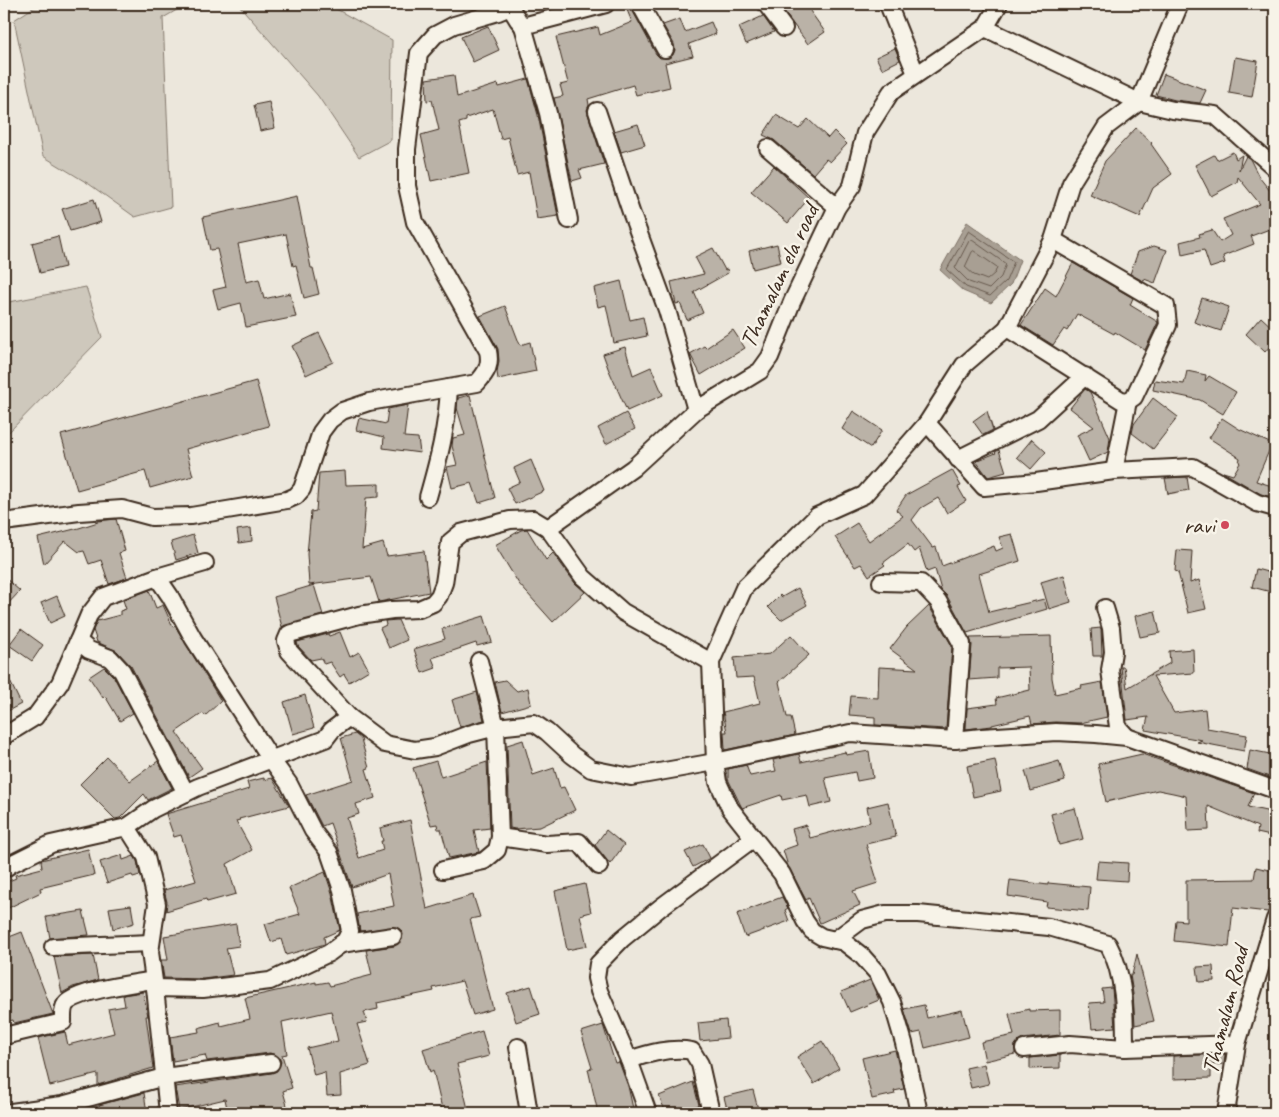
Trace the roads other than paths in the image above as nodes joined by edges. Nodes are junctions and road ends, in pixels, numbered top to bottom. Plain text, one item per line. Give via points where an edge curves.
1 (606, 4) edge
2 (640, 4) edge
3 (766, 4) edge
4 (888, 4) edge
5 (999, 4) edge
6 (1180, 4) edge
7 (510, 5) edge
8 (523, 26) junction
9 (784, 28) dead end
10 (985, 28) junction
11 (665, 49) dead end
12 (916, 74) junction
13 (1139, 102) junction
14 (597, 111) dead end
15 (768, 148) dead end
16 (1275, 168) edge
17 (837, 207) junction
18 (569, 220) dead end
19 (1053, 240) junction
20 (1007, 328) junction
21 (1085, 376) junction
22 (449, 388) junction
23 (1128, 401) junction
24 (696, 410) junction
25 (927, 423) junction
26 (958, 459) junction
27 (1114, 470) junction
28 (428, 497) dead end
29 (1275, 508) edge
30 (4, 522) edge
31 (548, 528) junction
32 (204, 563) dead end
33 (157, 577) junction
34 (881, 582) dead end
35 (1105, 608) dead end
36 (78, 641) junction
37 (478, 661) dead end
38 (711, 662) junction
39 (349, 717) junction
40 (496, 727) junction
41 (4, 736) edge
42 (1126, 737) junction
43 (955, 740) junction
44 (271, 760) junction
45 (715, 762) junction
46 (1275, 790) edge
47 (186, 793) junction
48 (127, 826) junction
49 (500, 837) junction
50 (754, 838) junction
51 (599, 866) dead end
52 (4, 870) edge
53 (443, 870) dead end
54 (1273, 929) edge
55 (392, 936) dead end
56 (835, 940) junction
57 (152, 943) junction
58 (341, 944) junction
59 (53, 947) dead end
60 (154, 984) junction
61 (4, 1036) edge
62 (1236, 1044) junction
63 (518, 1047) dead end
64 (1125, 1048) junction
65 (1024, 1049) dead end
66 (629, 1060) junction
67 (271, 1063) dead end
68 (164, 1077) junction
69 (4, 1113) edge
70 (168, 1113) edge
71 (529, 1113) edge
72 (648, 1113) edge
73 (711, 1113) edge
74 (919, 1113) edge
75 (1223, 1113) edge

1 - 8 street
2 - 11 street
3 - 9 street
4 - 12 street
5 - 10 street, Thamalam ela road
6 - 13 street
7 - 8 street
7 - 22 street via 454,25 435,35 419,52 407,150 407,186 415,222 488,351 490,360 486,373 477,382
8 - 18 street via 548,113
10 - 12 street, Thamalam ela road
10 - 13 street
12 - 17 street, Thamalam ela road via 891,92 865,132 852,186
13 - 16 street via 1215,115
13 - 19 street via 1106,127 1071,183
14 - 24 street via 667,310
15 - 17 street
17 - 24 street, Thamalam ela road via 770,357 760,371
19 - 20 street
19 - 23 street via 1166,306 1168,324 1134,397
20 - 21 street
20 - 25 street via 964,365
21 - 23 street via 1121,400
21 - 26 street via 1038,419
22 - 28 street via 440,458
22 - 30 street via 369,402 342,411 321,432 302,489 287,500 191,516 152,517 122,509
23 - 27 street
24 - 31 street, Thamalam ela road via 633,468
25 - 26 street
25 - 38 street via 864,495 817,516 744,588
26 - 27 street via 984,487
27 - 29 street via 1194,467 1257,503
31 - 38 street via 582,577 623,612
31 - 39 street via 533,520 510,520 460,533 450,542 444,583 434,603 419,609 359,615 289,634 286,641 289,650
32 - 33 street
33 - 36 street via 103,597 89,615
33 - 44 street
34 - 43 street via 922,583 938,601 962,644
35 - 42 street via 1111,628 1113,652 1110,670 1118,727
36 - 41 street via 60,683 35,718
36 - 47 street via 89,650 110,658 122,671
37 - 40 street
38 - 45 street
39 - 40 street via 385,744 415,750 435,747
39 - 44 street via 324,739
40 - 45 street via 534,723 592,769 631,777
40 - 49 street
42 - 43 street via 1056,732
42 - 46 street
43 - 45 street via 850,733
44 - 47 street
44 - 58 street via 329,852 342,890 350,931
45 - 50 street via 718,782 730,808
47 - 48 street
48 - 52 street via 51,844
48 - 57 street via 146,857 157,904
49 - 51 street via 547,844 579,842
49 - 53 street via 497,850 484,862
50 - 56 street via 782,874 812,931 822,938
50 - 66 street via 661,907 598,964 596,978 599,991
54 - 62 street, Thamalam Road
55 - 58 street
56 - 64 street via 862,920 885,914 918,914 1049,927 1108,944 1115,956 1125,1008
56 - 74 street via 844,942 862,956 878,974 892,1002
57 - 59 street
57 - 60 street
58 - 60 street via 270,981 203,989
60 - 61 street via 93,992 68,1001 62,1011 63,1022
60 - 68 street
62 - 64 street
62 - 75 street, Thamalam Road
63 - 71 street
64 - 65 street via 1070,1044
66 - 72 street
66 - 73 street via 670,1049 692,1051 700,1064
67 - 68 street
68 - 69 street via 62,1104
68 - 70 street

